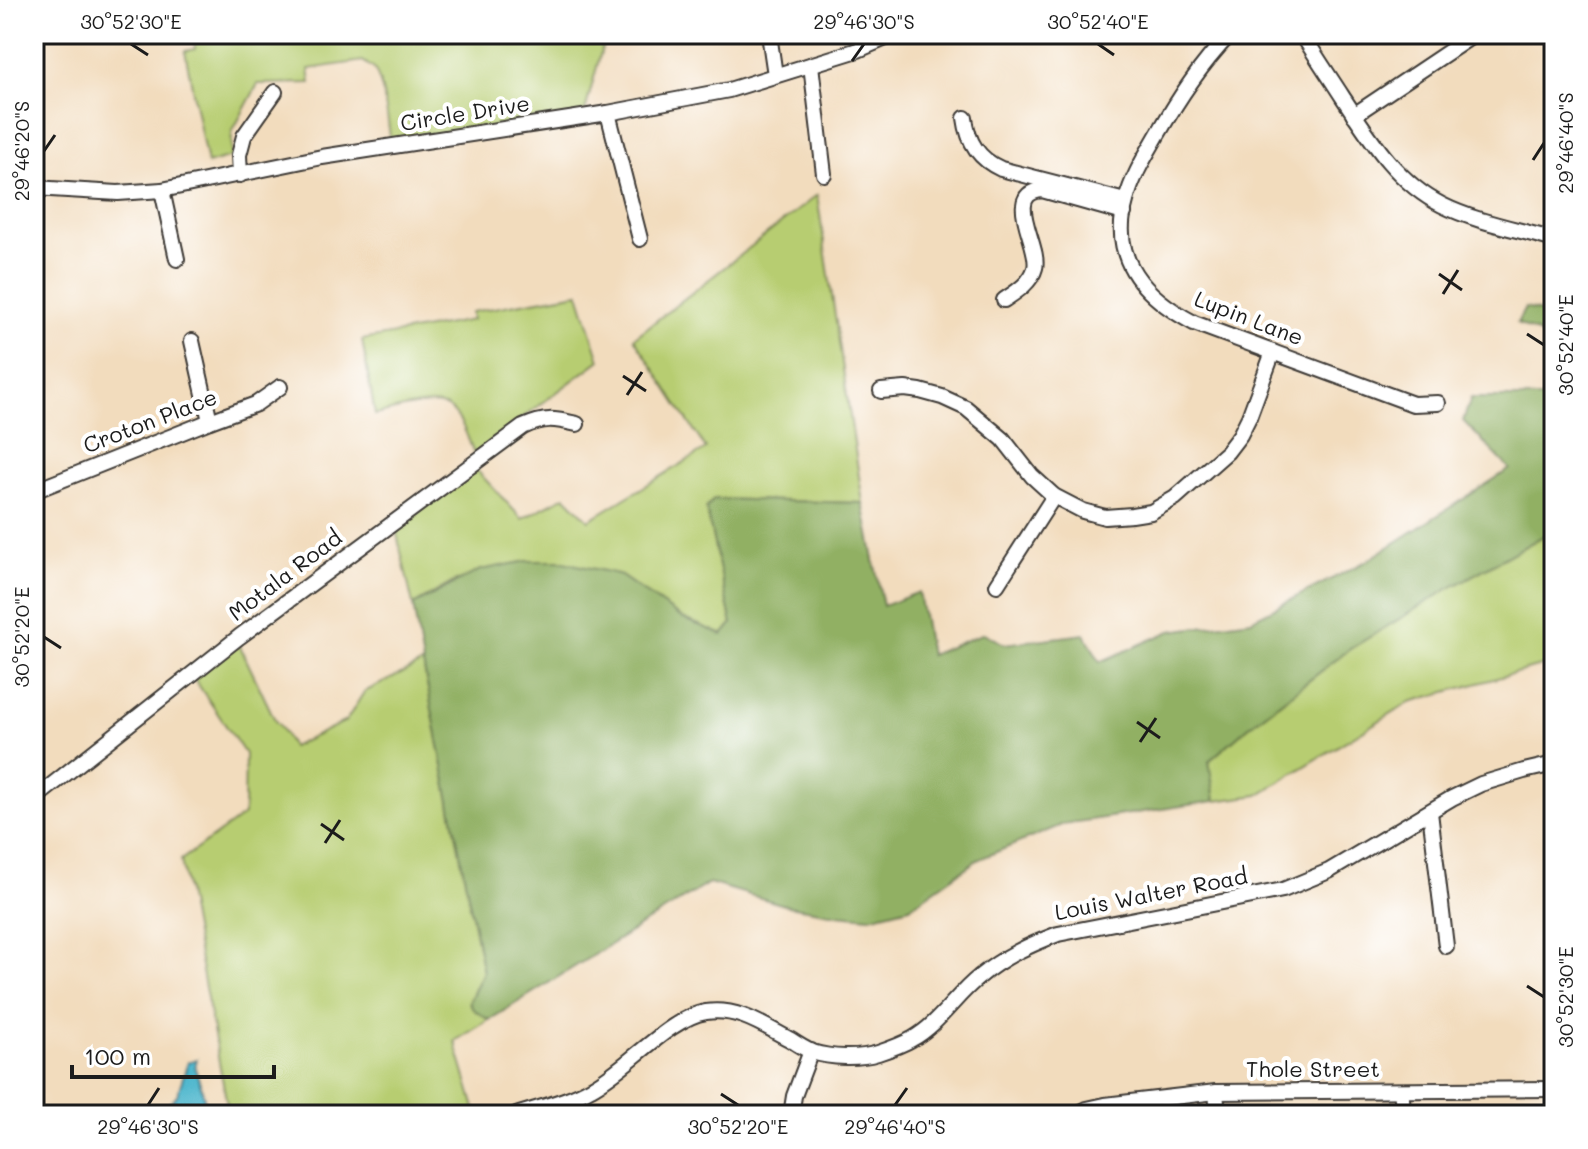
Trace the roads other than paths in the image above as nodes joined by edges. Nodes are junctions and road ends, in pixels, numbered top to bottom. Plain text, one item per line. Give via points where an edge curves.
1 (769, 34) edge
2 (895, 34) edge
3 (1230, 34) edge
4 (1302, 34) edge
5 (1475, 34) edge
6 (811, 65) junction
7 (775, 75) junction
8 (275, 92) dead end
9 (608, 113) junction
10 (1354, 115) junction
11 (965, 118) dead end
12 (824, 174) dead end
13 (240, 175) junction
14 (34, 188) edge
15 (162, 190) junction
16 (1124, 207) junction
17 (640, 239) dead end
18 (1554, 240) edge
19 (177, 259) dead end
20 (1004, 300) dead end
21 (192, 341) dead end
22 (1273, 352) junction
23 (280, 387) dead end
24 (881, 391) dead end
25 (1438, 403) dead end
26 (210, 421) junction
27 (577, 424) dead end
28 (34, 491) edge
29 (1054, 496) junction
30 (997, 585) dead end
31 (1554, 764) edge
32 (34, 799) edge
33 (1430, 812) junction
34 (1446, 946) dead end
35 (811, 1051) junction
36 (1554, 1089) edge
37 (1401, 1091) junction
38 (1216, 1092) junction
39 (516, 1115) edge
40 (791, 1115) edge
41 (1075, 1115) edge
42 (1218, 1115) edge
43 (1404, 1115) edge

1 - 7 street
2 - 6 street, Circle Drive
3 - 16 street, Lupin Lane via 1193,77 1146,155
4 - 10 street
5 - 10 street
6 - 7 street, Circle Drive
6 - 12 street
7 - 9 street, Circle Drive via 729,90
8 - 13 street via 244,136
9 - 13 street, Circle Drive via 322,157
9 - 17 street
10 - 18 street via 1393,168 1426,196
11 - 16 street via 972,143 989,163
13 - 15 street, Circle Drive
14 - 15 street, Circle Drive
15 - 19 street
16 - 20 street via 1042,190 1031,193 1024,213 1036,265 1026,284
16 - 22 street, Lupin Lane via 1122,241 1129,265 1156,299 1194,323
21 - 26 street
22 - 25 street, Lupin Lane via 1413,404
22 - 29 street via 1240,435 1175,498 1151,512 1105,517
23 - 26 street, Croton Place via 256,404
24 - 29 street via 920,391 966,408 1003,439
26 - 28 street, Croton Place
27 - 32 street, Motala Road via 553,419 523,427 239,637
29 - 30 street
31 - 33 street, Louis Walter Road via 1481,784
33 - 34 street
33 - 35 street, Louis Walter Road via 1329,871 1283,890 1036,942 994,965 922,1032 899,1045 866,1055
35 - 39 street, Louis Walter Road via 735,1013 702,1012 685,1018 590,1089
35 - 40 street
36 - 37 street, Thole Street
37 - 38 street, Thole Street
37 - 43 street
38 - 41 street, Thole Street via 1105,1105
38 - 42 street

